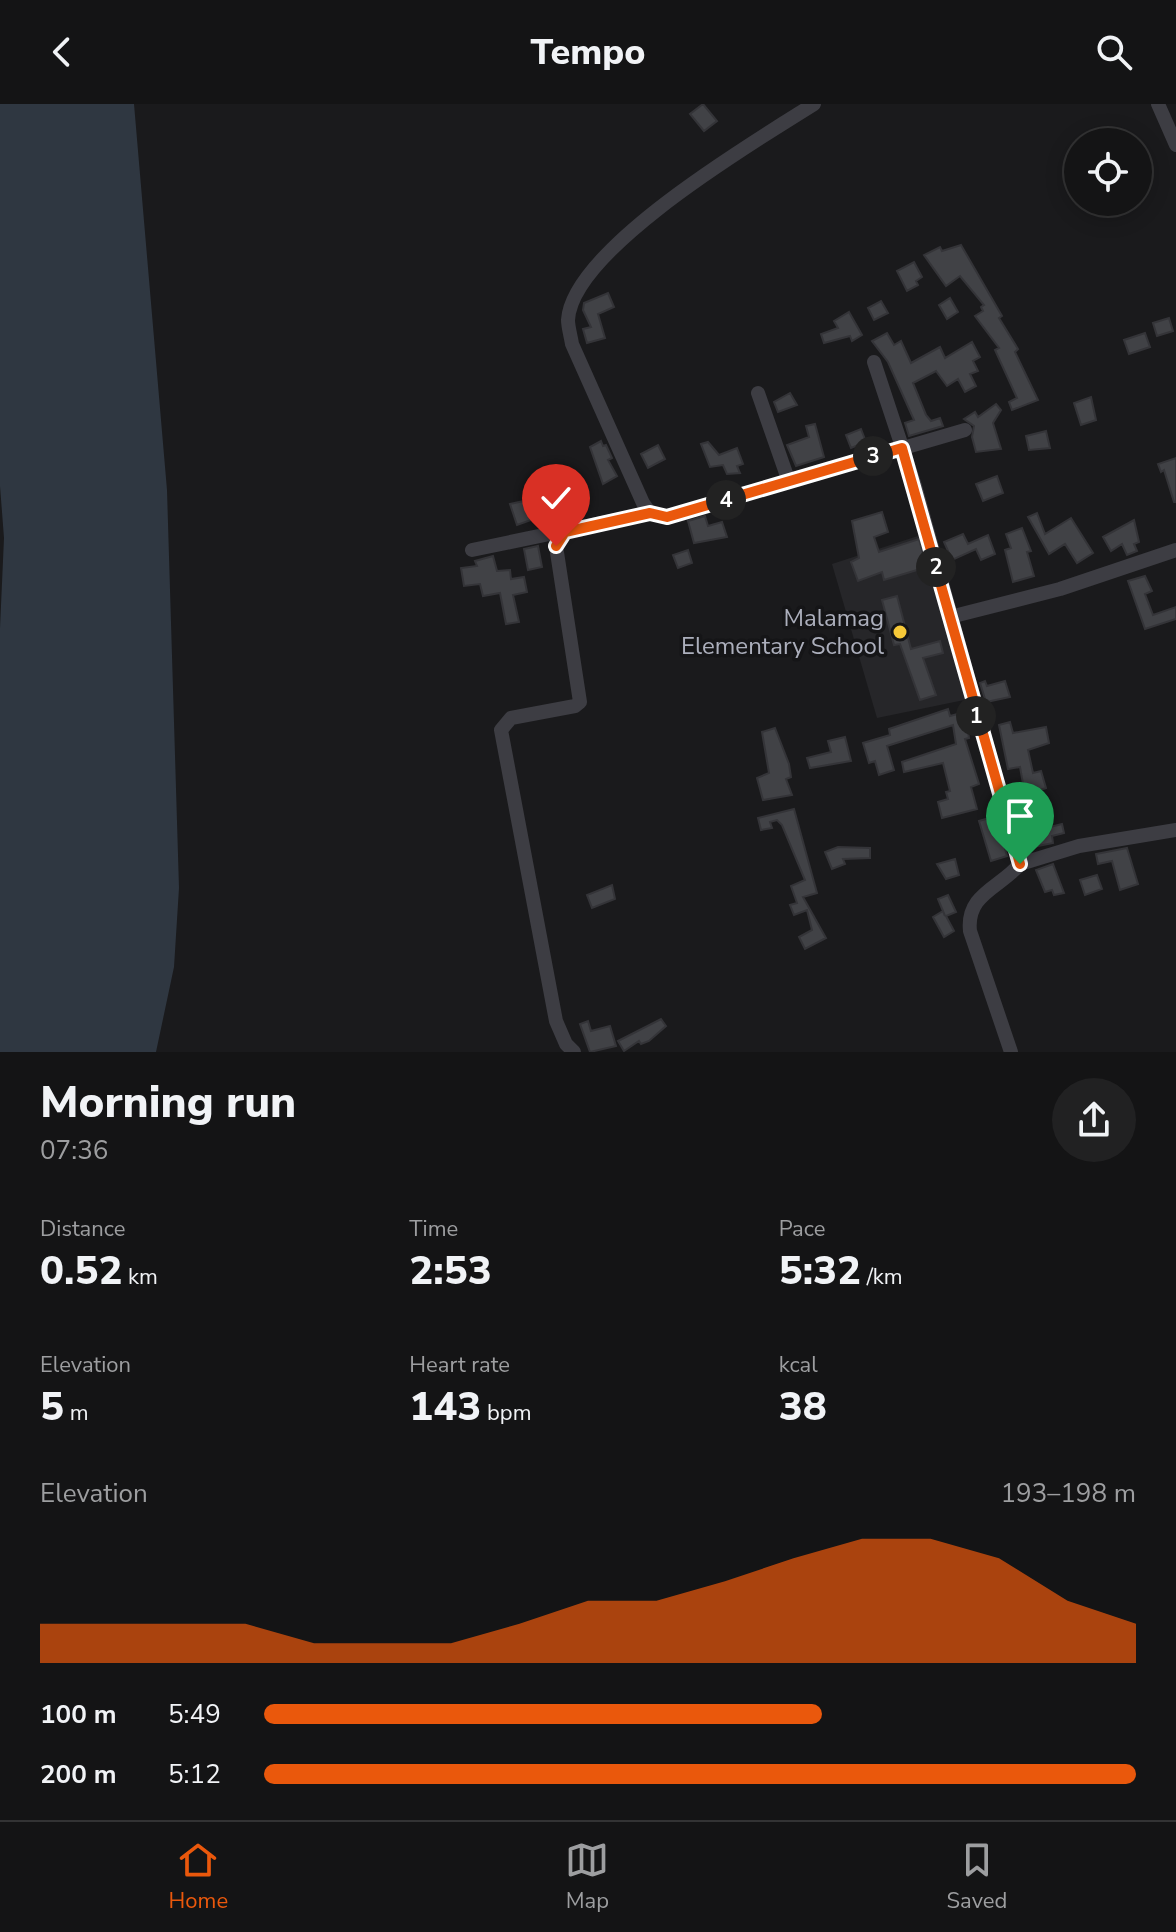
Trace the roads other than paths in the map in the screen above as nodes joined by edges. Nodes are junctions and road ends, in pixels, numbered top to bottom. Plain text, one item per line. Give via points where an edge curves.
1 (814, 104) edge
2 (1158, 104) edge
3 (1176, 145) edge
4 (874, 362) dead end
5 (758, 393) dead end
6 (965, 430) dead end
7 (902, 448) junction
8 (788, 479) junction
9 (650, 513) junction
10 (565, 532) junction
11 (472, 550) dead end
12 (1176, 550) edge
13 (950, 617) junction
14 (1176, 830) edge
15 (1020, 864) junction
16 (574, 1052) edge
17 (1011, 1052) edge

1 - 9 street via 648,215 618,240 573,304 568,319 572,344
2 - 3 street
4 - 7 street
5 - 8 street
6 - 7 street
7 - 8 street
7 - 13 street
8 - 9 street via 667,517
9 - 10 street
10 - 11 street
10 - 16 street via 556,546 580,702 511,718 501,730 556,1021
12 - 13 street via 1060,589
13 - 15 street
14 - 15 street via 1079,846
15 - 17 street via 973,903 968,916

